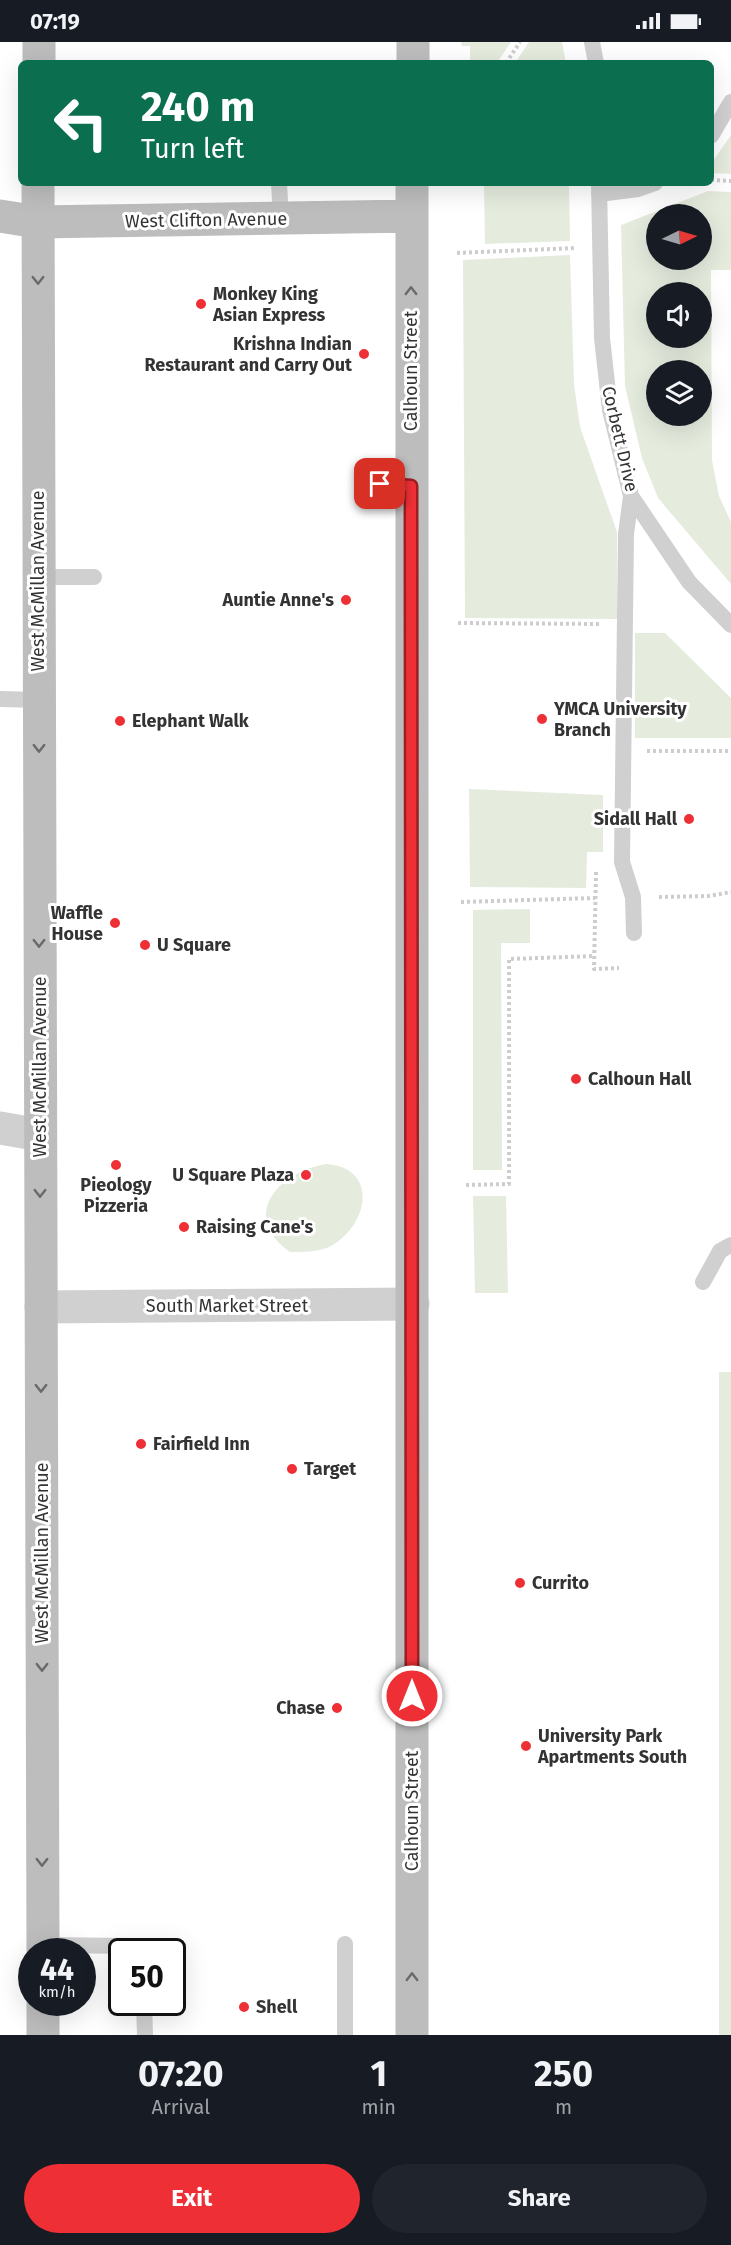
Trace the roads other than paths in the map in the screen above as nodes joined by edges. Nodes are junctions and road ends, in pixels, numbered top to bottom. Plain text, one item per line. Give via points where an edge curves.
1 (39, 42) edge
2 (413, 42) edge
3 (592, 42) edge
4 (39, 60) edge
5 (413, 60) edge
6 (595, 60) edge
7 (731, 102) edge
8 (714, 131) edge
9 (38, 186) edge
10 (279, 186) edge
11 (412, 186) edge
12 (646, 186) edge
13 (599, 188) edge
14 (0, 216) edge
15 (412, 216) junction
16 (281, 219) junction
17 (38, 222) junction
18 (362, 482) dead end
19 (411, 486) junction
20 (631, 496) junction
21 (39, 577) junction
22 (94, 577) dead end
23 (731, 625) edge
24 (0, 699) edge
25 (39, 700) junction
26 (634, 933) dead end
27 (0, 1128) edge
28 (40, 1135) junction
29 (731, 1245) edge
30 (703, 1282) dead end
31 (413, 1304) junction
32 (41, 1307) junction
33 (43, 1938) edge
34 (345, 1944) dead end
35 (43, 2016) edge
36 (144, 2016) edge
37 (43, 2035) edge
38 (145, 2035) edge
39 (345, 2035) edge
40 (412, 2035) edge

1 - 4 main road
2 - 5 main road
3 - 6 lane
7 - 8 lane
9 - 17 main road, West McMillan Avenue
10 - 16 lane
11 - 15 main road, Calhoun Street
12 - 13 lane
13 - 20 lane, Corbett Drive via 602,338 610,410
14 - 17 main road, West Clifton Avenue
15 - 16 main road, West Clifton Avenue
19 -> 15 main road, Calhoun Street
16 - 17 main road, West Clifton Avenue
17 -> 21 main road, West McMillan Avenue
18 - 19 lane
19 - 31 main road, Calhoun Street
20 - 23 lane, Corbett Drive via 689,582
20 - 26 lane via 626,534 622,862 633,897
21 - 22 lane
21 - 25 main road, West McMillan Avenue
24 - 25 lane
25 -> 28 main road, West McMillan Avenue
27 - 28 street
28 -> 32 main road, West McMillan Avenue
29 - 30 lane via 720,1251
31 - 32 street, South Market Street
40 -> 31 main road, Calhoun Street
32 -> 33 main road, West McMillan Avenue
34 - 39 lane
35 - 37 main road
36 - 38 lane

